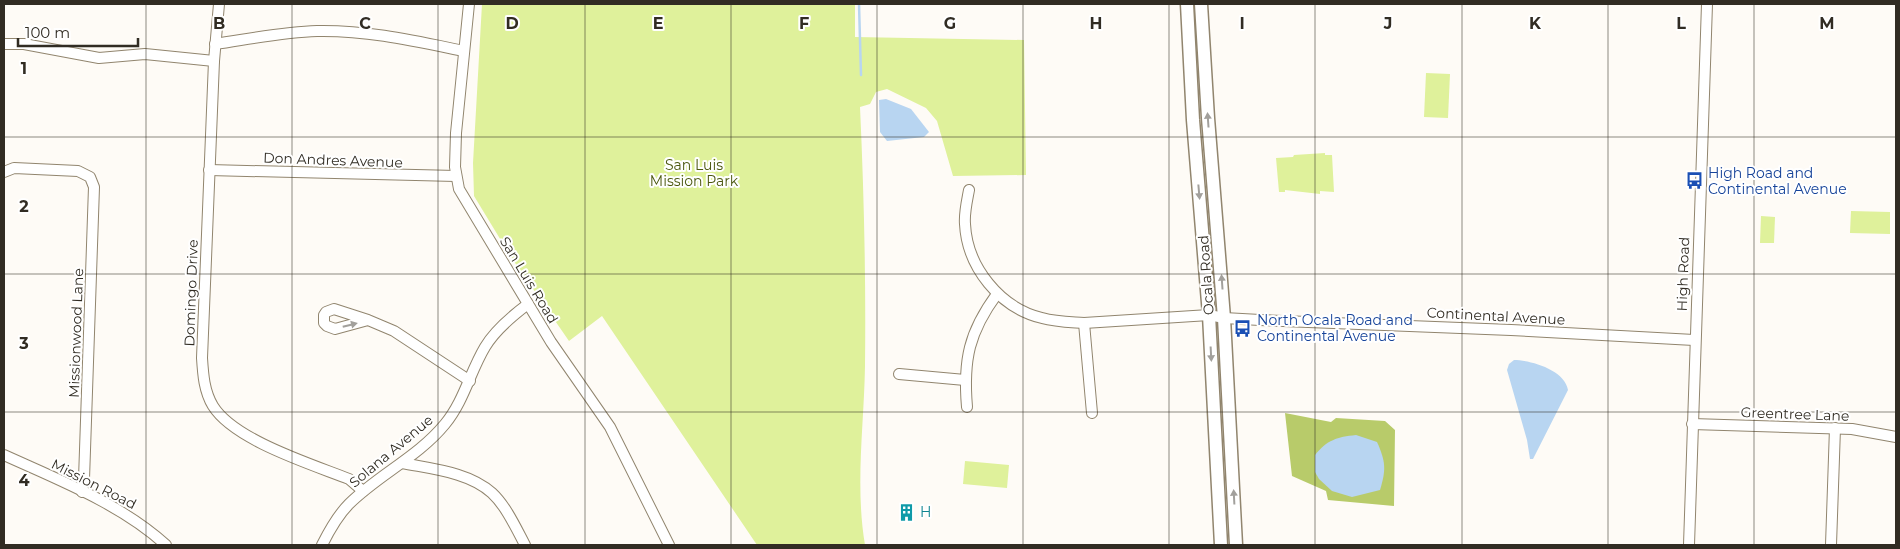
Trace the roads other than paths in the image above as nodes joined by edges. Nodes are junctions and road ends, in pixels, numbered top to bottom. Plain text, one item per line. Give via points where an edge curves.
1 (219, 4) edge
2 (469, 4) edge
3 (1186, 4) edge
4 (1201, 4) edge
5 (1707, 4) edge
6 (4, 44) edge
7 (215, 44) junction
8 (464, 51) junction
9 (1189, 53) junction
10 (1204, 53) junction
11 (214, 61) junction
12 (209, 170) junction
13 (4, 172) edge
14 (456, 176) junction
15 (969, 190) dead end
16 (997, 294) junction
17 (528, 304) junction
18 (1209, 315) junction
19 (1224, 318) junction
20 (368, 320) dead end
21 (1084, 323) junction
22 (1694, 340) junction
23 (899, 374) dead end
24 (965, 380) junction
25 (470, 381) junction
26 (967, 407) dead end
27 (1092, 413) dead end
28 (1692, 424) junction
29 (1835, 428) junction
30 (1896, 437) edge
31 (1216, 441) junction
32 (1231, 442) junction
33 (4, 455) edge
34 (402, 463) junction
35 (363, 491) junction
36 (82, 492) junction
37 (166, 545) edge
38 (322, 545) edge
39 (524, 545) edge
40 (669, 545) edge
41 (1221, 545) edge
42 (1236, 545) edge
43 (1689, 545) edge
44 (1831, 545) edge

1 - 7 street, Domingo Drive
2 - 8 street, San Luis Road
3 - 9 main road, Ocala Road
4 - 10 main road, Ocala Road
5 - 22 street, High Road
6 - 11 street via 31,45 99,58 158,55
7 - 8 street via 289,33 341,31 397,37
7 - 11 street, Domingo Drive
8 - 14 street, San Luis Road via 456,133
9 - 10 main road
9 -> 18 main road, Ocala Road
19 -> 10 main road, Ocala Road
11 - 12 street, Domingo Drive
12 - 14 street, Don Andres Avenue
12 - 35 street, Domingo Drive via 202,358 207,392 213,405 222,417 244,434 349,479
13 - 36 street, Missionwood Lane via 14,168 78,171 90,177 94,187
14 - 17 street, San Luis Road via 461,195
15 - 16 street, Continental Avenue via 965,223 967,238 975,263
16 - 21 street, Continental Avenue via 1015,307 1040,318
16 - 24 street via 975,330
17 - 25 street, Solana Avenue via 489,341
17 - 40 street, San Luis Road via 610,427
18 - 19 street, Continental Avenue
18 - 21 street, Continental Avenue
18 -> 31 main road, Ocala Road
19 - 22 street, Continental Avenue
19 - 32 main road, Ocala Road
20 - 25 street via 394,330
21 - 27 street
22 - 28 street, High Road
23 - 24 street
24 - 26 street
25 - 34 street, Solana Avenue via 445,424
28 - 29 street, Greentree Lane
28 - 43 street, High Road
29 - 30 street, Greentree Lane
29 - 44 street
31 - 32 main road
31 - 41 main road, Ocala Road
42 -> 32 main road, Ocala Road
33 - 36 street, Mission Road
34 - 35 street, Solana Avenue
34 - 39 street via 454,474 483,486 500,502
35 - 38 street, Solana Avenue via 347,506
36 - 37 street, Mission Road via 140,524

